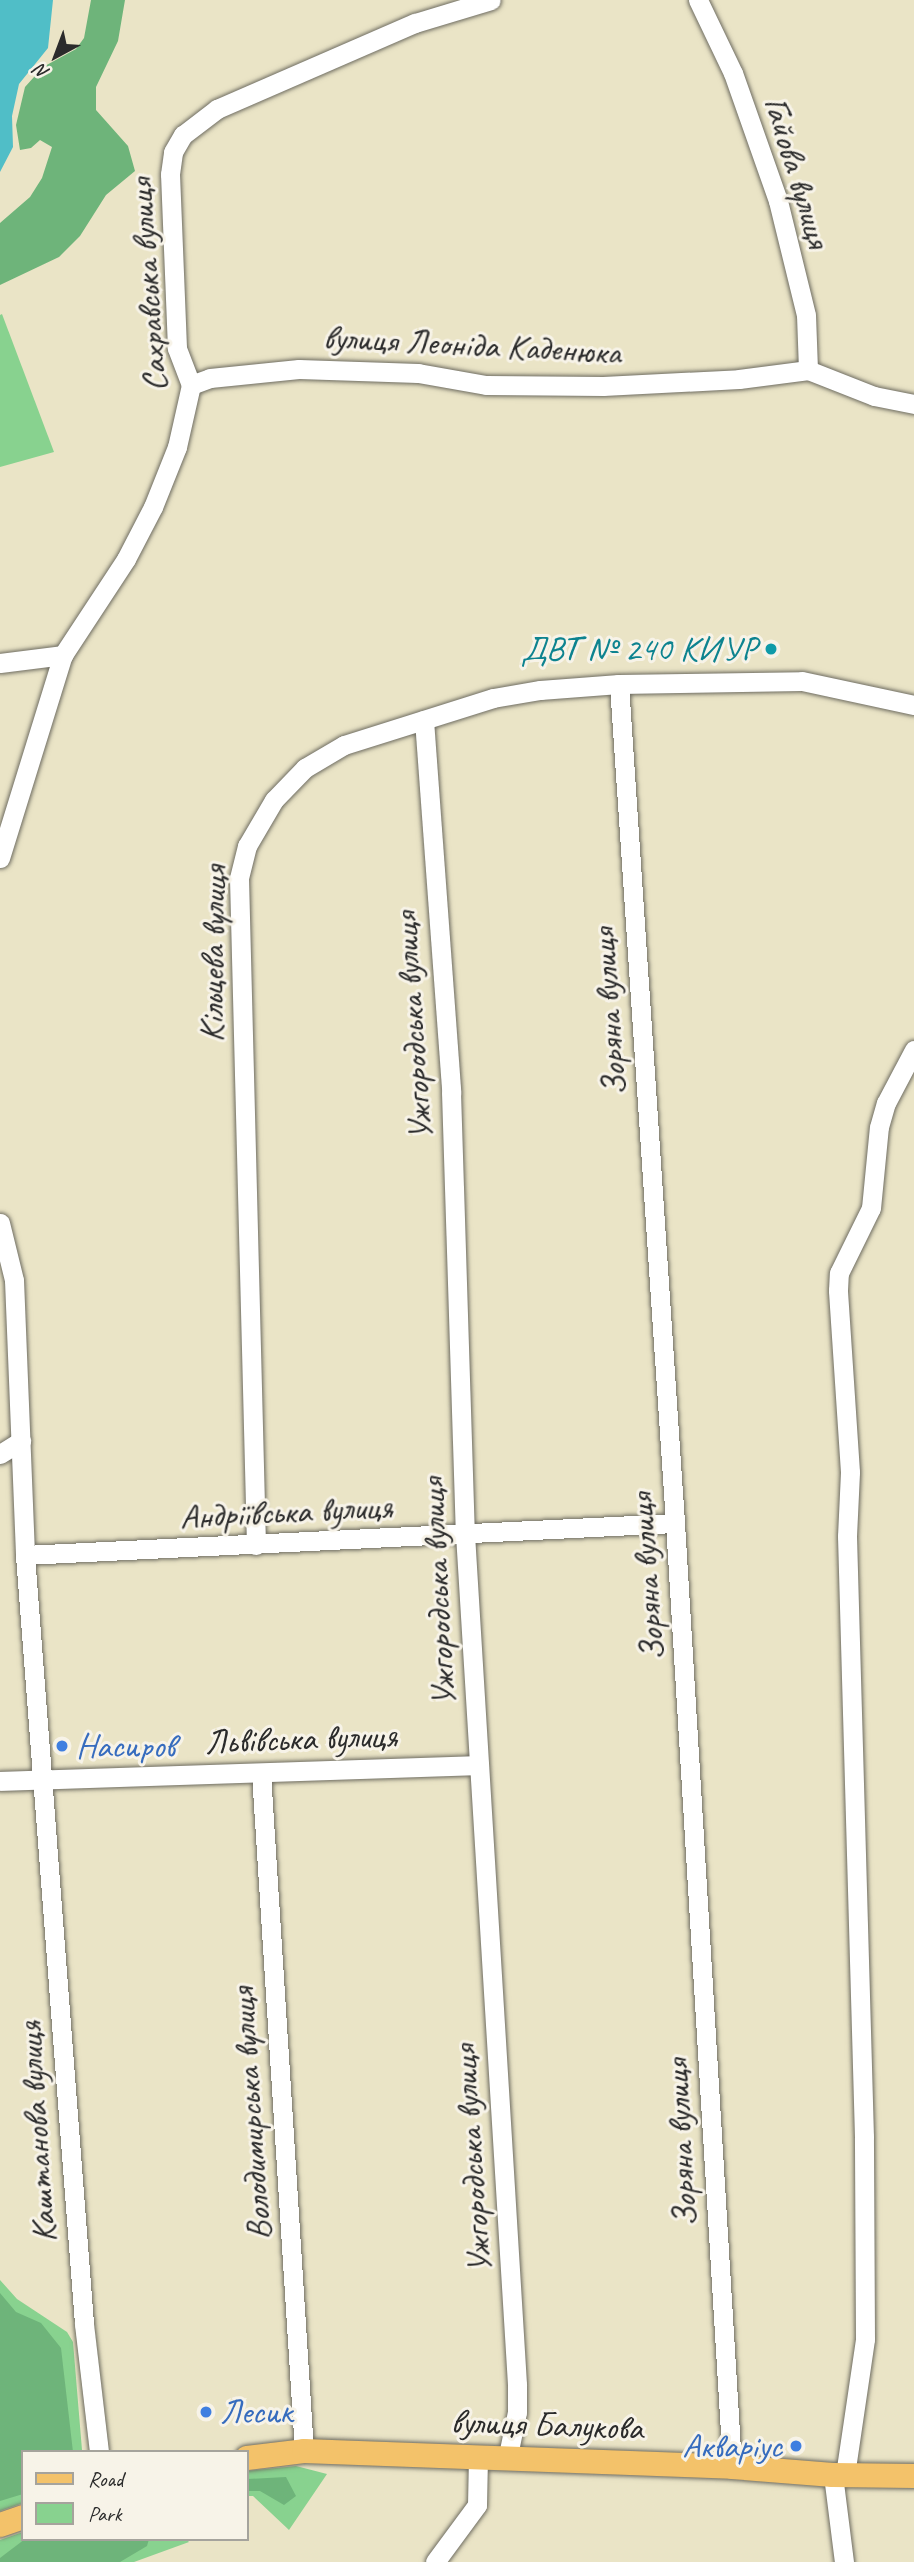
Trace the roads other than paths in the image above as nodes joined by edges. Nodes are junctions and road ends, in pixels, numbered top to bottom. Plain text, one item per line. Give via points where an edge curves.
1 (491, 0) edge
2 (698, 0) edge
3 (808, 370) junction
4 (191, 385) junction
5 (914, 404) edge
6 (63, 655) junction
7 (0, 663) edge
8 (619, 684) junction
9 (914, 705) edge
10 (424, 720) junction
11 (0, 858) edge
12 (914, 1050) edge
13 (0, 1223) edge
14 (21, 1441) junction
15 (0, 1454) edge
16 (675, 1523) junction
17 (465, 1534) junction
18 (256, 1545) junction
19 (25, 1555) junction
20 (479, 1765) junction
21 (261, 1773) junction
22 (43, 1777) junction
23 (0, 1781) edge
24 (99, 2450) edge
25 (304, 2451) junction
26 (248, 2458) edge
27 (478, 2458) junction
28 (508, 2460) junction
29 (732, 2467) junction
30 (839, 2475) junction
31 (914, 2476) edge
32 (21, 2518) edge
33 (0, 2525) edge
34 (435, 2562) edge
35 (844, 2562) edge

1 - 4 street, Сахравська вулиця via 415,23 242,98 207,115 183,135 173,152 170,174 177,348
2 - 3 street, Гайова вулиця via 733,73 778,201 806,315
3 - 4 street, вулиця Леоніда Каденюка via 739,379 603,386 486,385 418,373 299,369 210,378
3 - 5 street, вулиця Леоніда Каденюка via 874,396
4 - 6 street, Сахравська вулиця via 177,447 153,507 126,559
6 - 7 street
6 - 11 street, Сахравська вулиця
8 - 9 street, Кільцева вулиця via 802,681
8 - 10 street, Кільцева вулиця via 493,698
8 - 16 street, Зоряна вулиця
10 - 17 street, Ужгородська вулиця via 450,1092
10 - 18 street, Кільцева вулиця via 344,745 305,768 274,800 241,863
12 - 30 street via 886,1103 879,1127 871,1209 839,1273 838,1290 850,1472 847,1536 865,2272 865,2339
13 - 14 street via 14,1280
14 - 15 street
14 - 19 street
16 - 17 street, Андріївська вулиця
16 - 29 street, Зоряна вулиця
17 - 18 street, Андріївська вулиця
17 - 20 street, Ужгородська вулиця
18 - 19 street, Андріївська вулиця
19 - 22 street, Каштанова вулиця
20 - 21 street, Львівська вулиця
20 - 28 street, Ужгородська вулиця via 517,2385
21 - 22 street, Львівська вулиця
21 - 25 street, Володимирська вулиця
22 - 23 street, Львівська вулиця
22 - 24 street, Каштанова вулиця via 82,2297
25 - 26 main road, вулиця Балукова
25 - 27 main road, вулиця Балукова
27 - 28 main road, вулиця Балукова
27 - 34 street via 477,2505
28 - 29 main road, вулиця Балукова
29 - 30 main road, вулиця Балукова
30 - 31 main road, вулиця Балукова
30 - 35 street
32 - 33 main road

